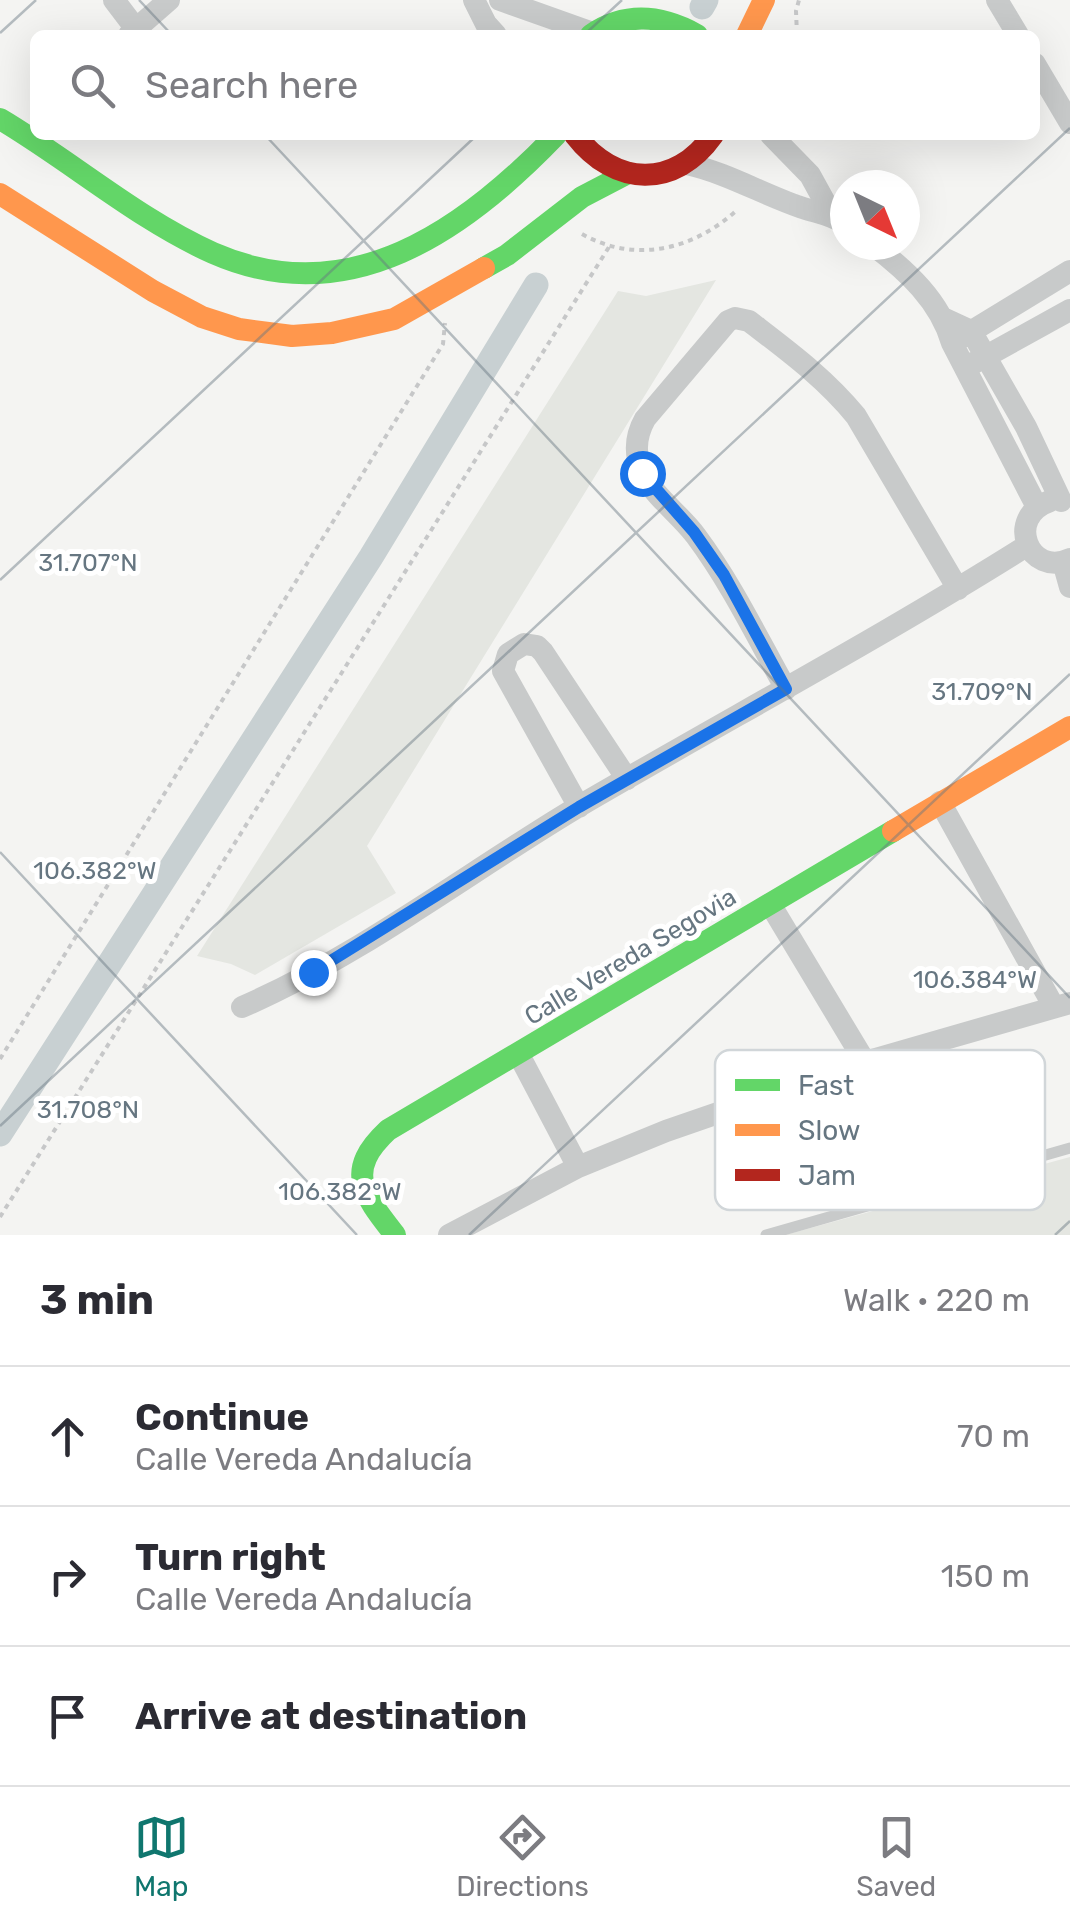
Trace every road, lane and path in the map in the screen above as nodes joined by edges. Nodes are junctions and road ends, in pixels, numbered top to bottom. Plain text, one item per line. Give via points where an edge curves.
1 (114, 0) edge
2 (169, 0) edge
3 (474, 0) edge
4 (500, 0) edge
5 (642, 0) edge
6 (764, 0) edge
7 (799, 0) edge
8 (997, 0) edge
9 (622, 19) junction
10 (131, 30) edge
11 (134, 30) edge
12 (491, 30) edge
13 (581, 30) edge
14 (597, 30) edge
15 (688, 30) edge
16 (749, 30) edge
17 (797, 30) edge
18 (1015, 30) edge
19 (1040, 72) edge
20 (0, 119) edge
21 (1070, 123) edge
22 (30, 139) edge
23 (32, 140) edge
24 (551, 140) edge
25 (579, 140) edge
26 (709, 140) edge
27 (776, 140) edge
28 (687, 164) junction
29 (628, 173) junction
30 (758, 190) junction
31 (0, 194) edge
32 (830, 206) edge
33 (558, 214) junction
34 (830, 217) edge
35 (609, 248) junction
36 (890, 260) edge
37 (1070, 271) edge
38 (432, 300) junction
39 (1012, 306) junction
40 (1070, 310) edge
41 (1026, 336) junction
42 (962, 337) junction
43 (975, 362) junction
44 (1026, 427) junction
45 (1004, 439) junction
46 (1065, 502) edge
47 (1036, 507) junction
48 (1028, 545) junction
49 (1066, 560) edge
50 (1070, 587) edge
51 (958, 589) junction
52 (786, 689) junction
53 (1070, 727) edge
54 (627, 779) junction
55 (940, 802) junction
56 (579, 807) junction
57 (770, 904) junction
58 (1062, 1005) edge
59 (242, 1007) dead end
60 (858, 1050) edge
61 (906, 1050) edge
62 (519, 1056) junction
63 (0, 1059) edge
64 (715, 1114) edge
65 (1070, 1148) edge
66 (1045, 1155) edge
67 (578, 1167) junction
68 (853, 1210) edge
69 (0, 1217) edge
70 (395, 1235) edge
71 (449, 1235) edge
72 (766, 1235) edge

1 - 10 street
2 - 11 street
3 - 12 street
4 - 13 street
5 - 9 main road
6 - 16 main road
7 - 17 path
8 - 18 street
9 - 14 main road
9 - 15 main road via 656,16
19 - 21 street
20 - 22 main road
23 - 24 main road via 211,252 299,273 336,273 368,267 446,233
25 - 29 main road via 602,166
26 - 28 main road
27 - 32 street
28 - 29 main road via 664,173
28 - 30 street
29 - 33 main road
30 - 34 street
30 - 35 path via 728,218 680,245 633,252
31 - 38 main road via 153,291 239,329 332,333 394,319
33 - 35 path
33 - 38 main road via 508,255
35 - 69 path
36 - 42 street
37 - 39 street
38 - 63 path via 445,324 444,344
39 - 41 street
39 - 42 street
40 - 41 street
41 - 43 street
42 - 43 street
43 - 44 street
43 - 45 street
44 - 45 street
44 - 46 street
45 - 47 street
46 - 47 street
47 - 48 street via 1024,532
48 - 49 street via 1042,560
48 - 51 street
49 - 50 street
51 - 52 street
51 - 52 street via 856,416 819,375 748,321 728,321 645,419 636,448 642,473 724,575
52 - 54 street
53 - 55 main road, Calle Vereda Segovia
54 - 56 street
54 - 56 street via 543,652 524,644 508,654 503,671
55 - 57 main road, Calle Vereda Segovia
55 - 58 street
56 - 59 street via 313,972
57 - 60 street, Calle Vereda Segovia
57 - 62 main road, Calle Vereda Segovia
58 - 61 street
62 - 67 street, Calle Vereda Segovia
62 - 70 main road, Calle Vereda Segovia via 370,1144 361,1157 361,1183
64 - 67 street
65 - 66 lane
67 - 71 street
68 - 72 lane

